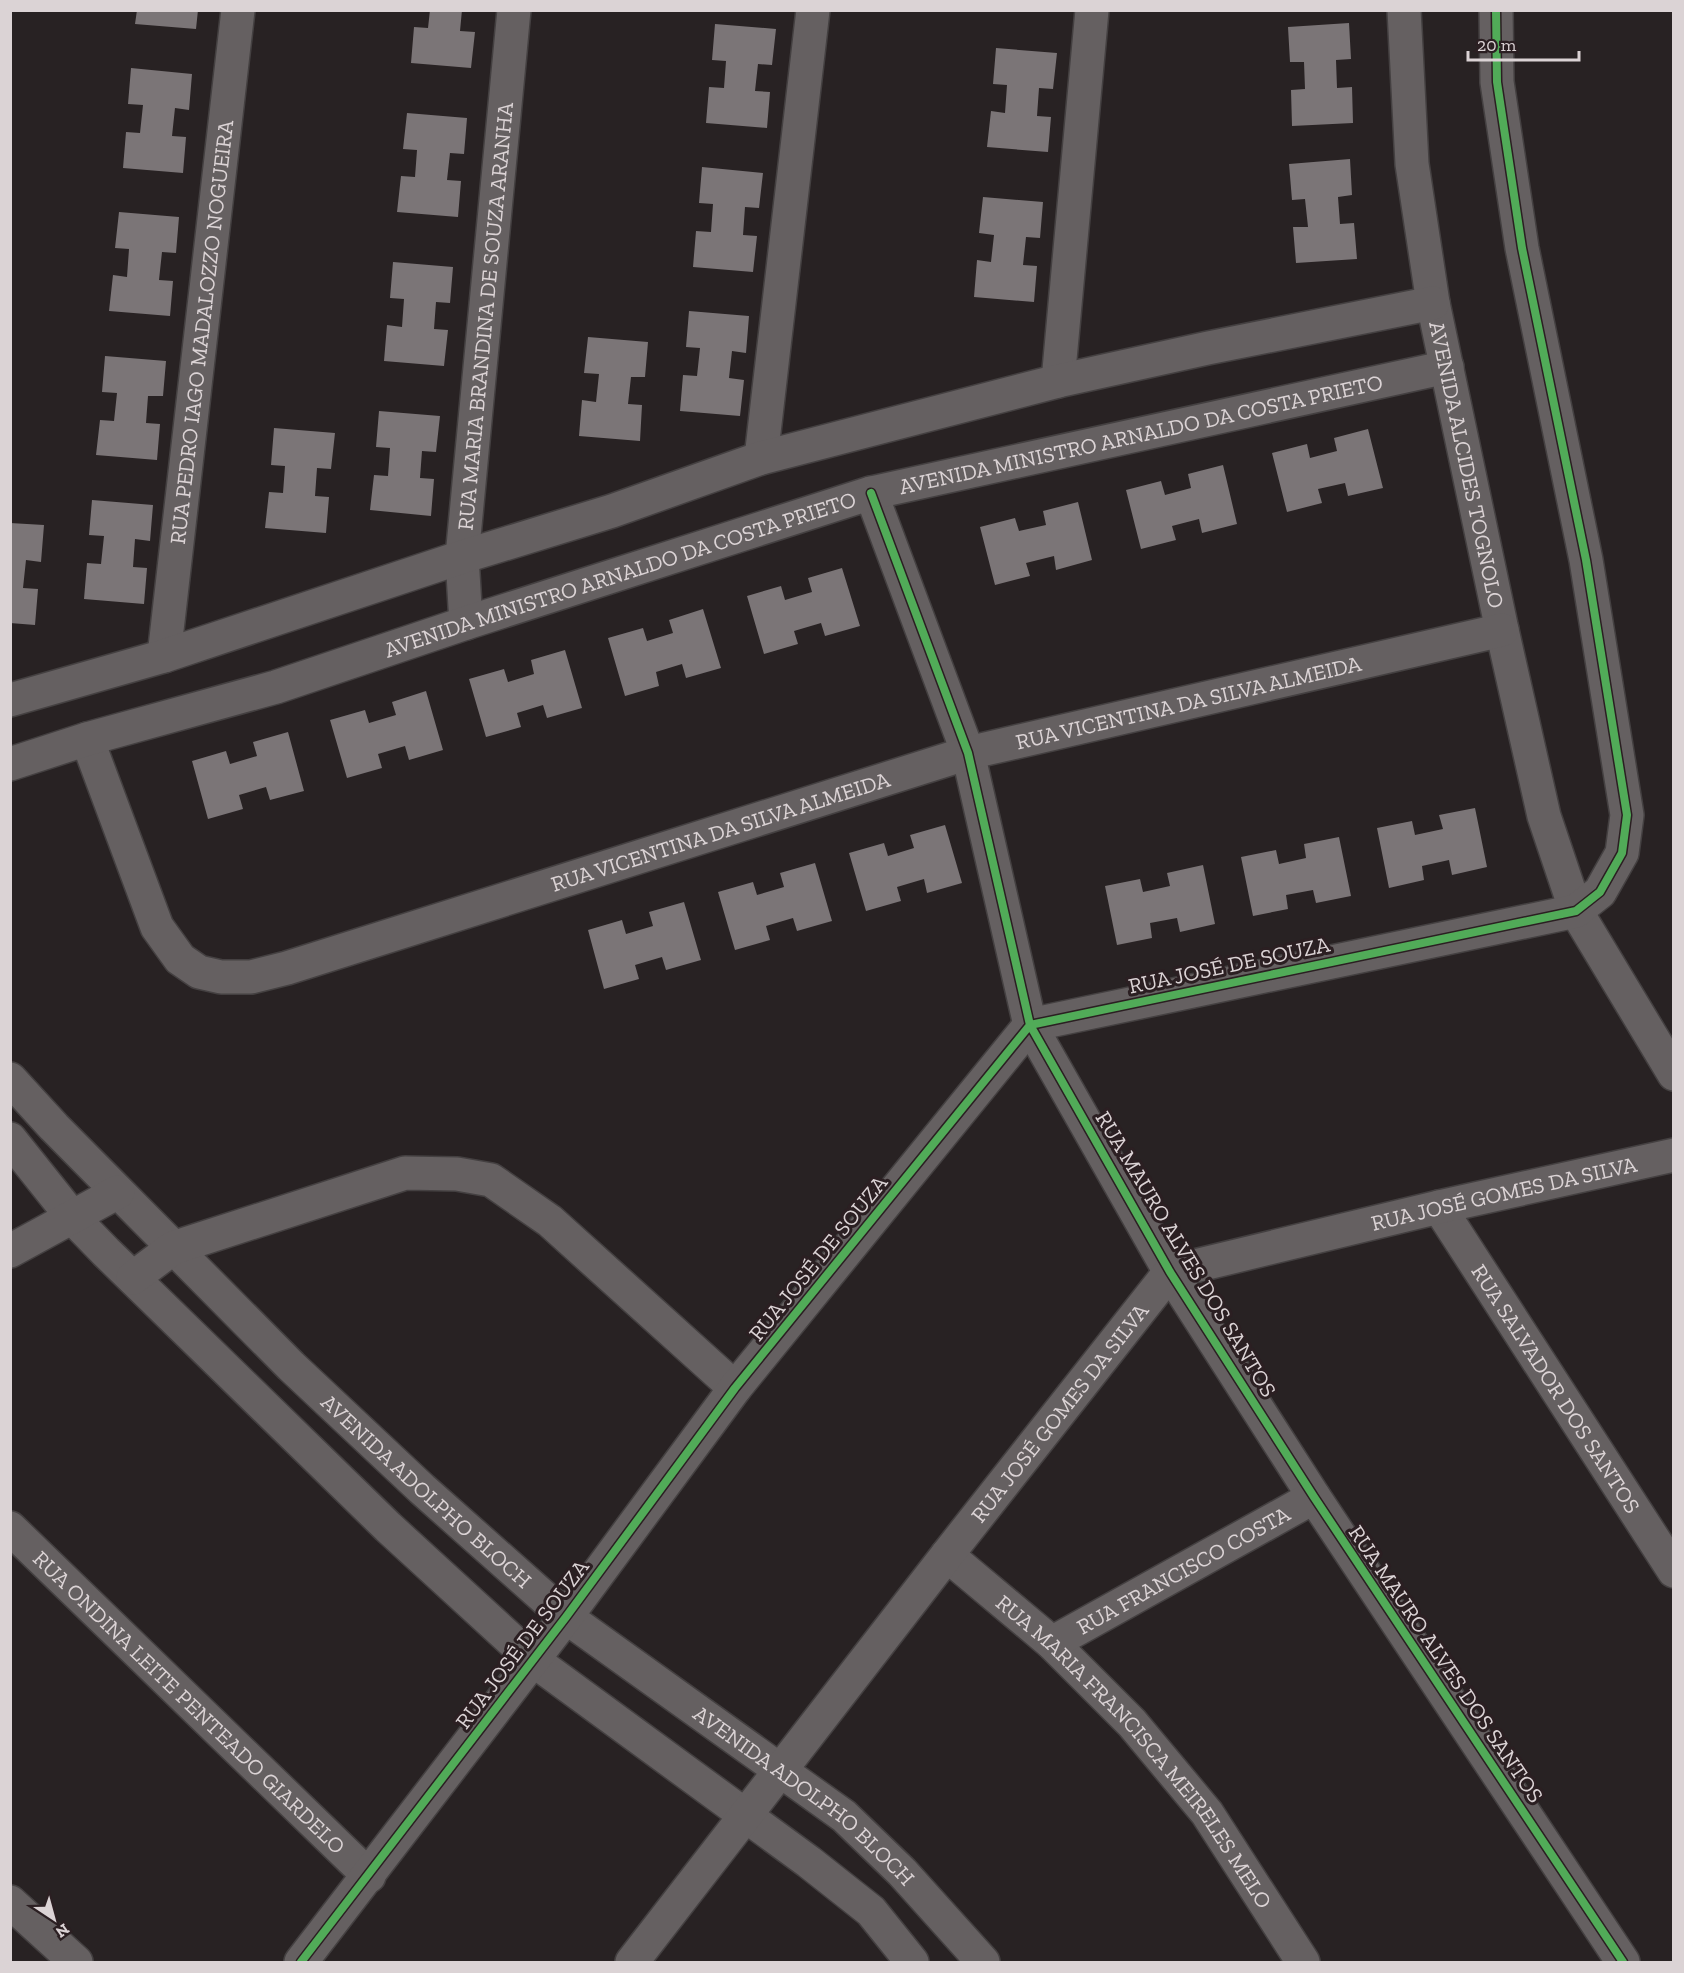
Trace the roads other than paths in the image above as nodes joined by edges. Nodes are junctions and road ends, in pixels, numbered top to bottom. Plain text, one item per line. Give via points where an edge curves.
1 (238, 10) edge
2 (514, 10) edge
3 (813, 10) edge
4 (1092, 10) edge
5 (1404, 10) edge
6 (1496, 10) edge
7 (1433, 303) junction
8 (1447, 367) junction
9 (1058, 381) junction
10 (761, 458) junction
11 (871, 493) junction
12 (462, 557) junction
13 (466, 623) junction
14 (1502, 630) junction
15 (164, 656) junction
16 (10, 700) edge
17 (87, 739) junction
18 (968, 753) junction
19 (10, 764) edge
20 (1576, 911) junction
21 (1030, 1025) junction
22 (1674, 1074) edge
23 (10, 1079) edge
24 (10, 1139) edge
25 (1674, 1155) edge
26 (118, 1192) junction
27 (1439, 1207) junction
28 (73, 1218) junction
29 (173, 1248) junction
30 (10, 1251) edge
31 (1170, 1272) junction
32 (133, 1278) junction
33 (735, 1388) junction
34 (1314, 1497) junction
35 (10, 1528) edge
36 (947, 1555) junction
37 (1674, 1571) edge
38 (566, 1617) junction
39 (1052, 1643) junction
40 (533, 1660) junction
41 (781, 1770) junction
42 (745, 1816) junction
43 (369, 1876) junction
44 (10, 1902) edge
45 (76, 1962) edge
46 (302, 1962) edge
47 (632, 1962) edge
48 (912, 1962) edge
49 (983, 1962) edge
50 (1303, 1962) edge
51 (1623, 1962) edge

1 - 15 street, RUA PEDRO IAGO MADALOZZO NOGUEIRA
2 - 12 street, RUA MARIA BRANDINA DE SOUZA ARANHA
3 - 10 street
4 - 9 street
5 - 7 street, AVENIDA ALCIDES TOGNOLO via 1412,164
6 - 20 street via 1497,82 1522,248 1587,561 1627,815 1622,853 1600,892
7 - 8 street, AVENIDA ALCIDES TOGNOLO
7 - 9 street
8 - 11 street, AVENIDA MINISTRO ARNALDO DA COSTA PRIETO
8 - 14 street, AVENIDA ALCIDES TOGNOLO
9 - 10 street
10 - 12 street via 612,511
11 - 13 street, AVENIDA MINISTRO ARNALDO DA COSTA PRIETO
11 - 18 street, RUA MAURO ALVES DOS SANTOS
12 - 13 street, RUA MARIA BRANDINA DE SOUZA ARANHA
12 - 15 street
13 - 17 street, AVENIDA MINISTRO ARNALDO DA COSTA PRIETO via 276,687
14 - 18 street, RUA VICENTINA DA SILVA ALMEIDA
14 - 20 street, AVENIDA ALCIDES TOGNOLO via 1544,816
15 - 16 street
17 - 18 street, RUA VICENTINA DA SILVA ALMEIDA via 157,927 180,959 199,972 220,977 251,977 287,968
17 - 19 street, AVENIDA MINISTRO ARNALDO DA COSTA PRIETO
18 - 21 street, RUA MAURO ALVES DOS SANTOS
20 - 21 street, RUA JOSÉ DE SOUZA
20 - 22 street, AVENIDA ALCIDES TOGNOLO
21 - 31 street, RUA MAURO ALVES DOS SANTOS
21 - 33 street, RUA JOSÉ DE SOUZA
23 - 26 street, AVENIDA ADOLPHO BLOCH
24 - 28 street, AVENIDA ADOLPHO BLOCH
25 - 27 street, RUA JOSÉ GOMES DA SILVA
26 - 28 street
26 - 29 street, AVENIDA ADOLPHO BLOCH
27 - 31 street, RUA JOSÉ GOMES DA SILVA
27 - 37 street, RUA SALVADOR DOS SANTOS
28 - 30 street
28 - 32 street, AVENIDA ADOLPHO BLOCH
29 - 32 street
29 - 33 street via 405,1173 457,1174 491,1180 550,1221
29 - 38 street, AVENIDA ADOLPHO BLOCH via 422,1489
31 - 34 street, RUA MAURO ALVES DOS SANTOS
31 - 36 street, RUA JOSÉ GOMES DA SILVA
32 - 40 street, AVENIDA ADOLPHO BLOCH via 388,1527
33 - 38 street, RUA JOSÉ DE SOUZA
34 - 39 street, RUA FRANCISCO COSTA
34 - 51 street, RUA MAURO ALVES DOS SANTOS
35 - 43 street, RUA ONDINA LEITE PENTEADO GIARDELO
36 - 39 street, RUA MARIA FRANCISCA MEIRELES MELO
36 - 41 street, RUA JOSÉ GOMES DA SILVA
38 - 40 street, RUA JOSÉ DE SOUZA
38 - 41 street, AVENIDA ADOLPHO BLOCH
39 - 50 street, RUA MARIA FRANCISCA MEIRELES MELO via 1132,1723 1207,1813
40 - 42 street, AVENIDA ADOLPHO BLOCH
40 - 43 street, RUA JOSÉ DE SOUZA
41 - 42 street, RUA JOSÉ GOMES DA SILVA
41 - 49 street, AVENIDA ADOLPHO BLOCH via 844,1816 902,1872
42 - 47 street, RUA JOSÉ GOMES DA SILVA
42 - 48 street, AVENIDA ADOLPHO BLOCH via 871,1911
43 - 46 street, RUA JOSÉ DE SOUZA
44 - 45 street

